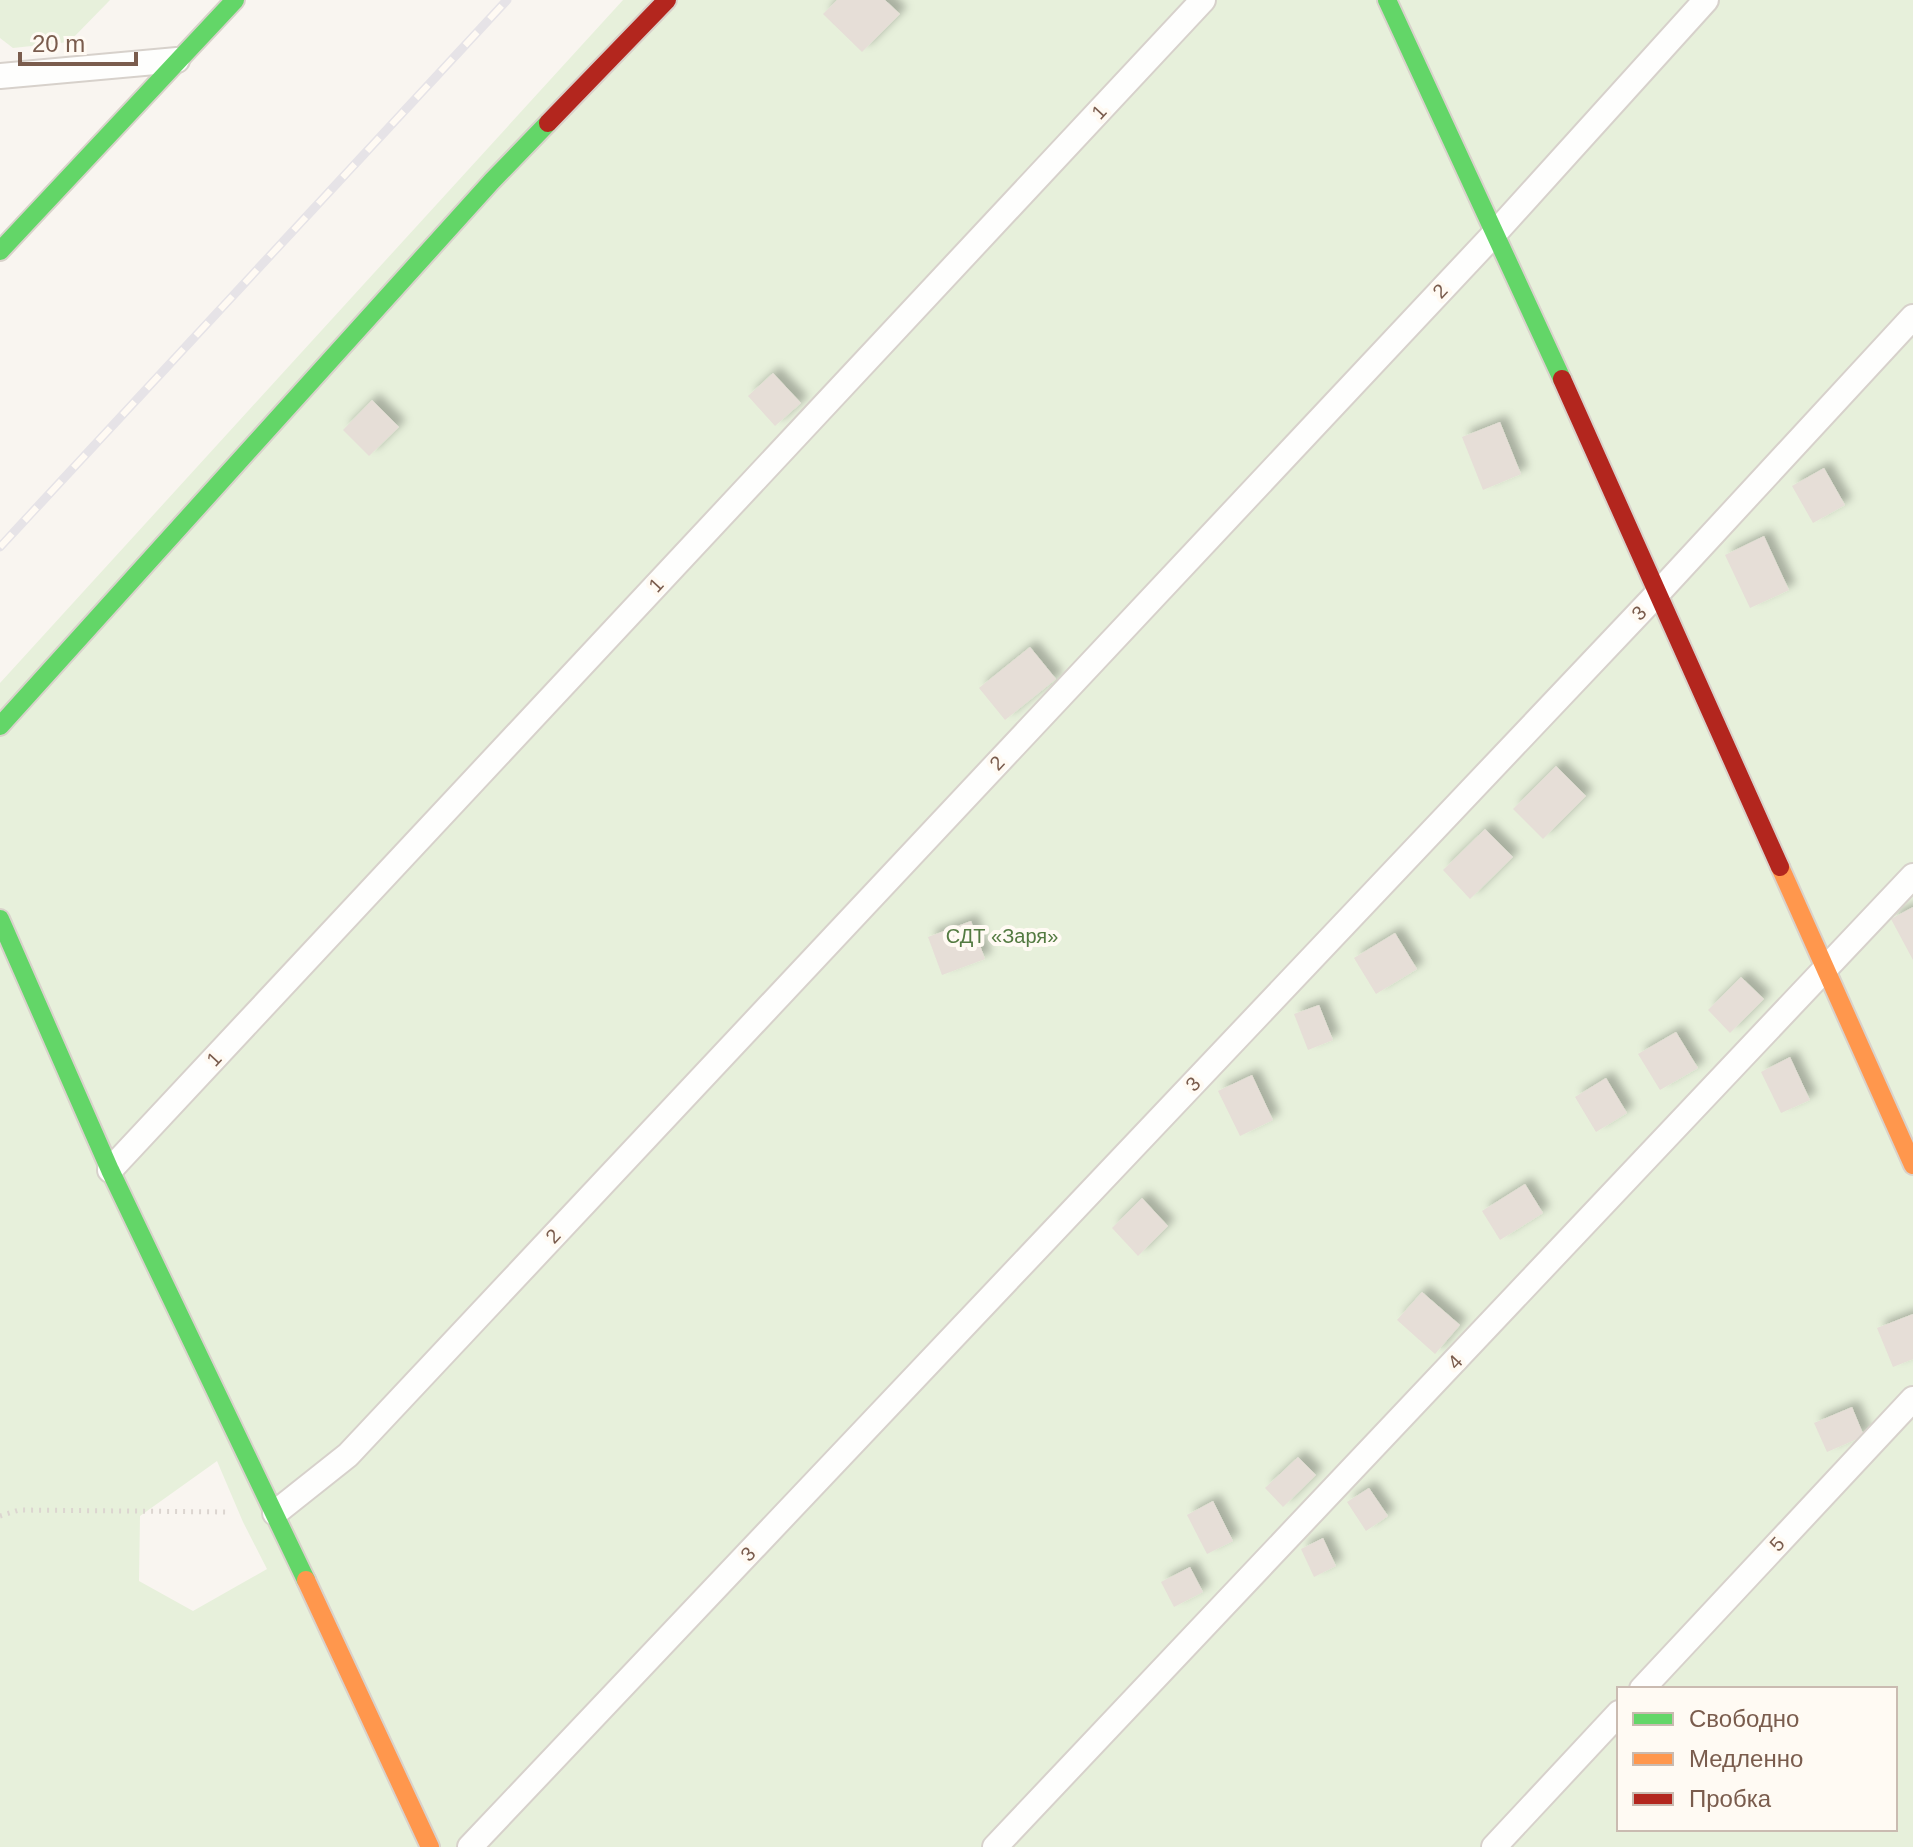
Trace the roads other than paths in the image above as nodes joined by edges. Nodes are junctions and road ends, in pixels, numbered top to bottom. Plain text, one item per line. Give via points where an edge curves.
1 (235, 0) edge
2 (667, 0) edge
3 (1203, 0) edge
4 (1387, 0) edge
5 (1706, 0) edge
6 (179, 60) junction
7 (0, 76) edge
8 (1496, 232) junction
9 (0, 251) edge
10 (1913, 317) edge
11 (1658, 593) junction
12 (0, 726) edge
13 (1913, 876) edge
14 (0, 919) edge
15 (1827, 969) junction
16 (1913, 1165) edge
17 (110, 1170) junction
18 (1913, 1399) edge
19 (275, 1513) junction
20 (1644, 1687) edge
21 (1617, 1715) edge
22 (430, 1847) edge
23 (470, 1847) edge
24 (995, 1847) edge
25 (1494, 1847) edge

1 - 6 street
2 - 12 street via 492,181
3 - 17 lane, 1
4 - 8 street
5 - 8 lane, 2
6 - 7 lane
6 - 9 street
8 - 11 street
8 - 19 lane, 2 via 348,1455
10 - 11 lane, 3
11 - 15 street
11 - 23 lane, 3
13 - 15 lane, 4
14 - 17 street
15 - 16 street
15 - 24 lane, 4
17 - 19 street
18 - 20 lane, 5
19 - 22 street
21 - 25 lane

